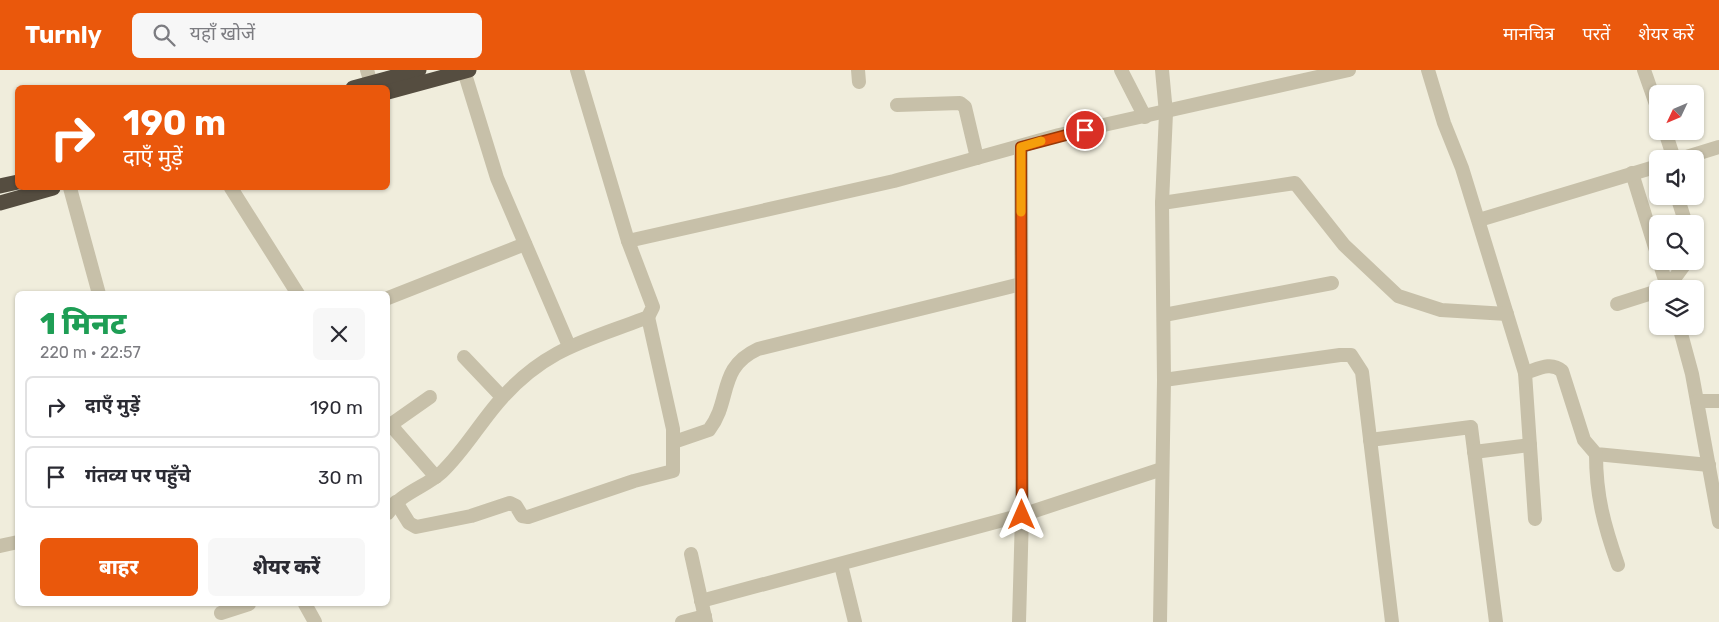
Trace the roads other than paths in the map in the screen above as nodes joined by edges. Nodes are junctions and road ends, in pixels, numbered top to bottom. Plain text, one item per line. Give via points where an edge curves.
1 (419, 70) edge
2 (577, 70) edge
3 (1121, 70) edge
4 (1162, 70) edge
5 (1349, 70) edge
6 (1428, 70) edge
7 (1644, 70) edge
8 (467, 71) edge
9 (1331, 72) edge
10 (369, 77) edge
11 (357, 85) edge
12 (1649, 85) edge
13 (390, 91) edge
14 (897, 104) dead end
15 (1166, 113) junction
16 (1145, 117) junction
17 (1021, 147) junction
18 (1719, 147) edge
19 (1704, 152) edge
20 (977, 158) junction
21 (1649, 168) edge
22 (1632, 173) junction
23 (15, 183) edge
24 (0, 186) edge
25 (46, 190) edge
26 (71, 190) edge
27 (232, 190) edge
28 (0, 203) edge
29 (1162, 203) junction
30 (1478, 220) junction
31 (1649, 228) edge
32 (628, 241) junction
33 (525, 244) junction
34 (1680, 270) edge
35 (1671, 280) edge
36 (1332, 283) dead end
37 (1021, 284) junction
38 (98, 291) edge
39 (296, 291) edge
40 (1649, 294) edge
41 (390, 297) edge
42 (1617, 304) dead end
43 (1507, 314) junction
44 (1164, 315) junction
45 (648, 317) junction
46 (1681, 335) edge
47 (569, 346) junction
48 (464, 357) dead end
49 (1525, 372) junction
50 (1164, 380) junction
51 (430, 397) dead end
52 (502, 397) junction
53 (1697, 400) junction
54 (1719, 401) edge
55 (1370, 440) junction
56 (674, 442) junction
57 (1530, 445) junction
58 (1474, 452) junction
59 (1596, 454) junction
60 (1708, 465) junction
61 (1162, 469) junction
62 (436, 477) junction
63 (392, 508) edge
64 (1022, 515) junction
65 (1535, 519) dead end
66 (1719, 522) edge
67 (15, 543) edge
68 (0, 546) edge
69 (691, 554) dead end
70 (841, 565) junction
71 (1618, 565) dead end
72 (701, 601) junction
73 (243, 606) edge
74 (306, 606) edge
75 (221, 613) edge
76 (705, 619) edge
77 (315, 622) edge
78 (682, 622) edge
79 (855, 622) edge
80 (1019, 622) edge
81 (1160, 622) edge
82 (1392, 622) edge
83 (1496, 622) edge

1 - 10 highway
2 - 32 street
3 - 16 street
4 - 15 street
5 - 9 street
6 - 30 street
7 - 12 street
8 - 13 highway
8 - 33 street via 497,178
9 - 15 street
10 - 11 highway
14 - 20 street via 960,103 965,107
15 - 16 street
15 - 29 street
16 - 17 street via 1059,135
17 - 20 street
17 - 37 street
18 - 19 street
20 - 32 street via 894,181
21 - 22 street
22 - 30 street
22 - 31 street
23 - 24 highway
25 - 28 highway
26 - 38 street
27 - 39 street
29 - 43 street via 1295,184 1344,245 1398,296 1441,310
29 - 44 street
30 - 43 street
32 - 45 street via 653,307
33 - 41 street
33 - 47 street
34 - 35 street
36 - 44 street
37 - 56 street via 752,352 731,371 709,430
37 - 64 street
40 - 42 street
43 - 49 street
44 - 50 street
45 - 47 street
45 - 56 street
46 - 53 street
47 - 52 street via 524,375
48 - 52 street
49 - 57 street
49 - 59 street via 1550,365 1562,371 1584,440
50 - 55 street via 1352,355 1362,372
50 - 61 street
51 - 62 street via 393,423 395,430
52 - 62 street via 453,461
53 - 54 street
53 - 60 street
55 - 58 street via 1471,428
55 - 82 street
56 - 63 street via 673,471 528,517 522,516 510,502 471,516 416,527
57 - 58 street
57 - 65 street
58 - 83 street
59 - 60 street
59 - 71 street via 1596,486
60 - 66 street
61 - 64 street
61 - 81 street
62 - 63 street
64 - 70 street
64 - 80 street
67 - 68 street
69 - 72 street
70 - 72 street
70 - 79 street
72 - 76 street
73 - 75 street
74 - 77 street
76 - 78 street

